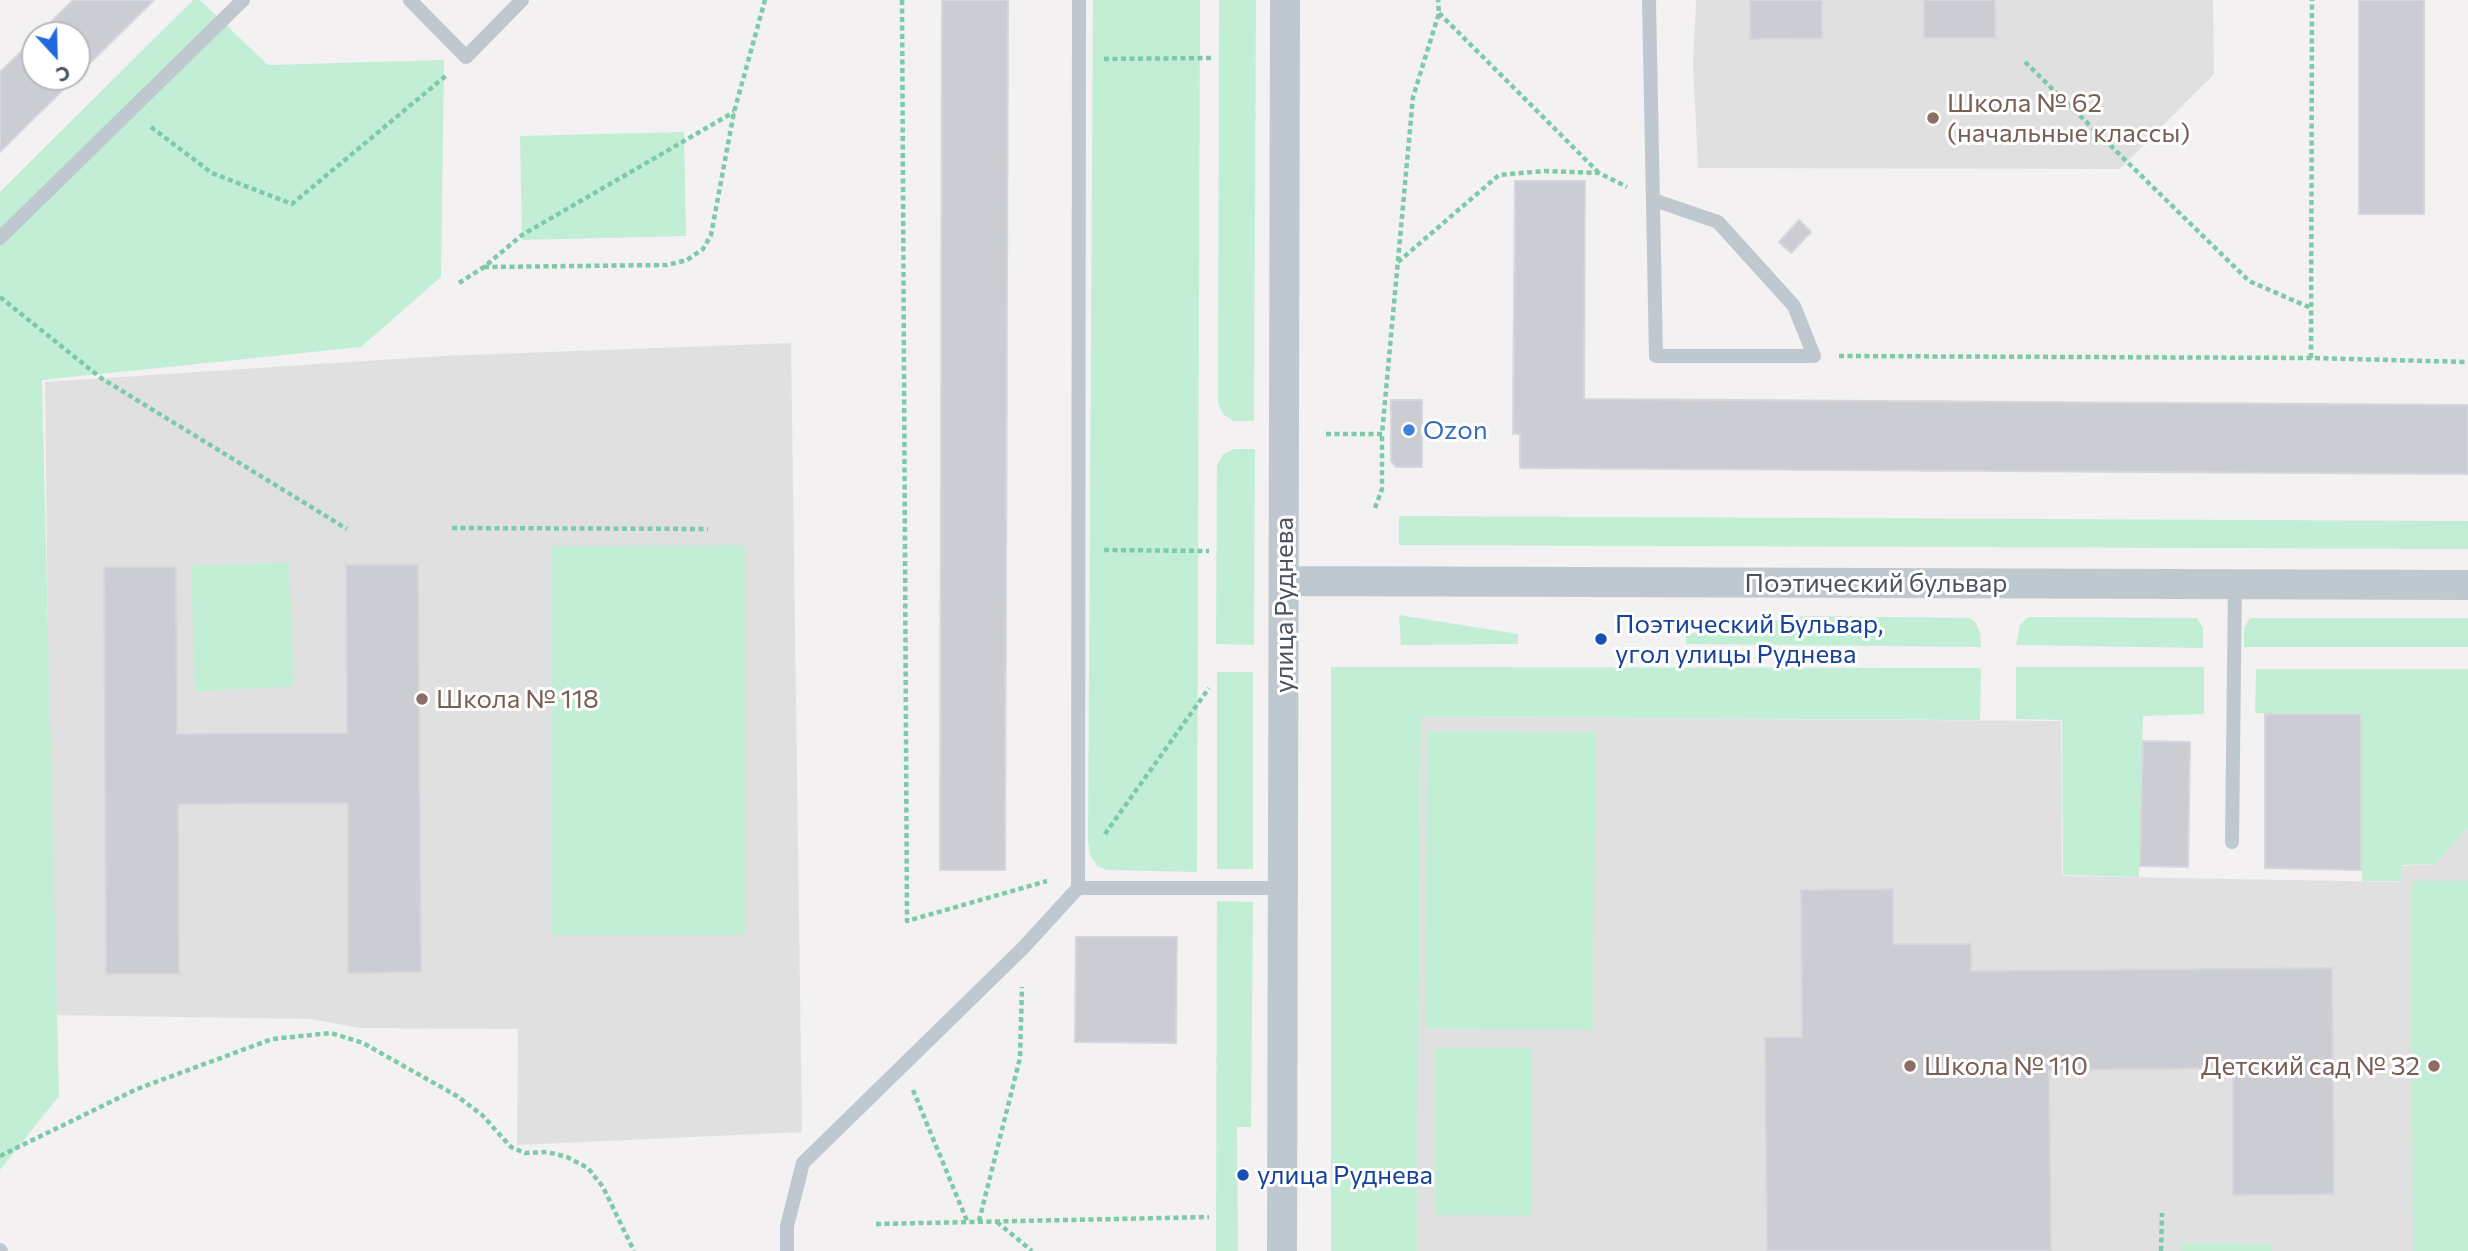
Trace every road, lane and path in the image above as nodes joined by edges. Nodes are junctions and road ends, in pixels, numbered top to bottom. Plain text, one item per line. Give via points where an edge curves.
1 (243, 0) edge
2 (410, 0) edge
3 (522, 0) edge
4 (765, 0) edge
5 (902, 0) edge
6 (1079, 0) edge
7 (1285, 0) edge
8 (1438, 0) edge
9 (1649, 0) edge
10 (2312, 0) edge
11 (1439, 13) junction
12 (467, 57) junction
13 (1212, 58) dead end
14 (1079, 60) junction
15 (2025, 62) dead end
16 (130, 111) junction
17 (734, 112) junction
18 (1599, 173) junction
19 (1654, 201) junction
20 (0, 239) edge
21 (1397, 262) junction
22 (484, 267) junction
23 (458, 283) dead end
24 (0, 297) edge
25 (2311, 308) junction
26 (1814, 356) junction
27 (2311, 358) junction
28 (2468, 362) edge
29 (1326, 434) dead end
30 (1382, 434) junction
31 (1375, 508) dead end
32 (452, 528) dead end
33 (347, 529) dead end
34 (708, 529) dead end
35 (1078, 550) junction
36 (1209, 551) dead end
37 (1284, 580) junction
38 (2235, 584) junction
39 (2468, 585) edge
40 (1209, 688) dead end
41 (2232, 842) dead end
42 (1078, 872) junction
43 (1078, 888) junction
44 (1283, 888) junction
45 (1023, 948) junction
46 (898, 1073) junction
47 (0, 1156) edge
48 (2162, 1213) dead end
49 (1209, 1217) dead end
50 (967, 1221) junction
51 (979, 1221) junction
52 (996, 1221) junction
53 (876, 1224) dead end
54 (634, 1251) edge
55 (787, 1251) edge
56 (1032, 1251) edge
57 (1282, 1251) edge
58 (2161, 1251) edge

1 - 16 lane
2 - 12 lane
3 - 12 lane
4 - 17 path
5 - 42 path via 907,921
6 - 14 lane
7 - 37 street, улица Руднева
8 - 11 path
9 - 19 lane
10 - 25 path
11 - 18 path
11 - 21 path via 1413,97
12 - 16 path via 292,204 212,173
13 - 14 path
14 - 35 lane
15 - 25 path via 2249,281
16 - 20 lane
17 - 22 path via 522,235
17 - 22 path via 711,235 703,249 687,260 667,265
18 - 19 path
18 - 21 path via 1499,175
19 - 26 lane via 1718,222 1794,306
19 - 26 lane via 1656,356
21 - 30 path
22 - 23 path
24 - 33 path via 101,378
25 - 27 path
26 - 27 path
27 - 28 path
29 - 30 path
30 - 31 path via 1382,489
32 - 34 path
35 - 36 path
35 - 42 lane
37 - 38 street, Поэтический бульвар
37 - 44 street, улица Руднева
38 - 39 street, Поэтический бульвар
38 - 41 lane
40 - 42 path
42 - 43 lane
43 - 44 lane
43 - 45 lane
44 - 57 street, улица Руднева
45 - 46 lane
45 - 51 path via 1020,1058
46 - 50 path via 918,1094
46 - 55 lane via 803,1163
47 - 54 path via 162,1080 272,1039 331,1033 363,1043 457,1096 511,1147 567,1157 588,1168 603,1187
48 - 58 path
49 - 52 path
50 - 51 path
50 - 53 path
51 - 52 path
52 - 56 path

